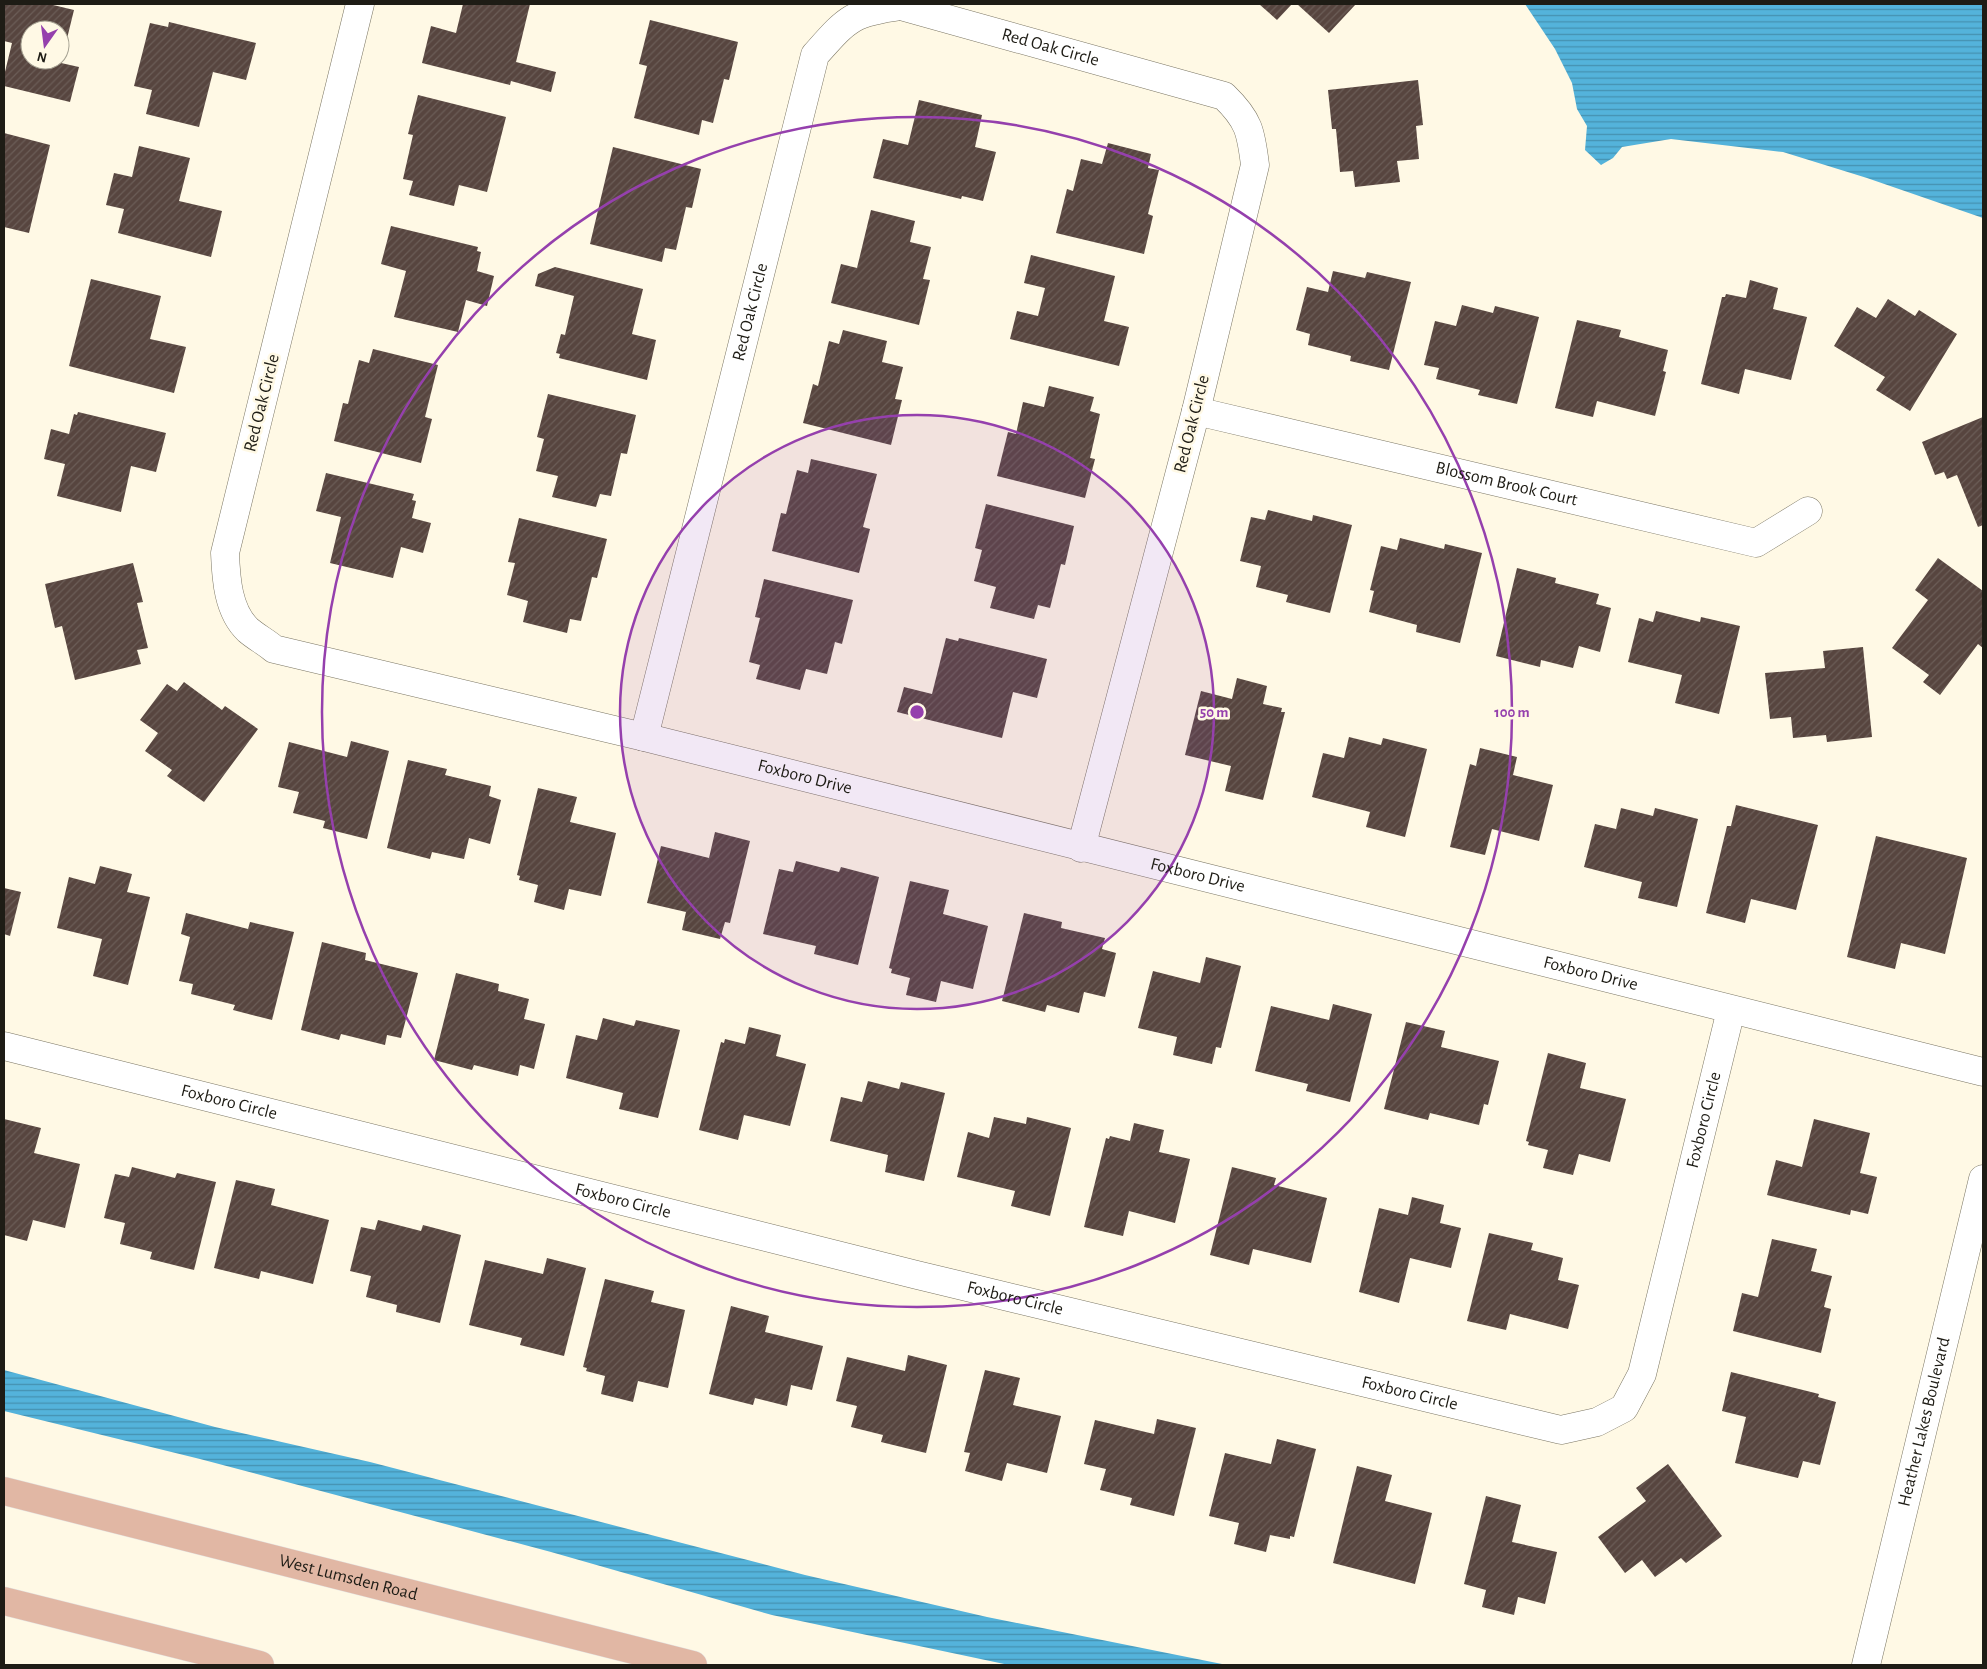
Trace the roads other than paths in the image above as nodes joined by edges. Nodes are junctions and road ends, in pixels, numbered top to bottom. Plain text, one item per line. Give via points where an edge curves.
1 (360, 4) edge
2 (1196, 411) junction
3 (1808, 511) dead end
4 (413, 680) joint
5 (644, 737) junction
6 (1081, 848) junction
7 (1731, 1010) junction
8 (4, 1046) edge
9 (1983, 1072) edge
10 (1983, 1179) edge
11 (4, 1491) edge
12 (4, 1601) edge
13 (260, 1665) edge
14 (694, 1665) edge
15 (1866, 1665) edge

1 - 4 street, Red Oak Circle via 225,553 226,573 231,602 247,629 274,648
2 - 3 street, Blossom Brook Court via 1756,543
2 - 5 street, Red Oak Circle via 1255,165 1251,133 1239,110 1224,96 901,6 868,10 846,21 815,55
2 - 6 street, Red Oak Circle
4 - 5 street, Foxboro Drive
5 - 6 street, Foxboro Drive
6 - 7 street, Foxboro Drive
7 - 8 street, Foxboro Circle via 1642,1374 1624,1408 1597,1422 1561,1430 926,1278
7 - 9 street, Foxboro Drive
10 - 15 street, Heather Lakes Boulevard
11 - 14 main road, West Lumsden Road
12 - 13 main road

